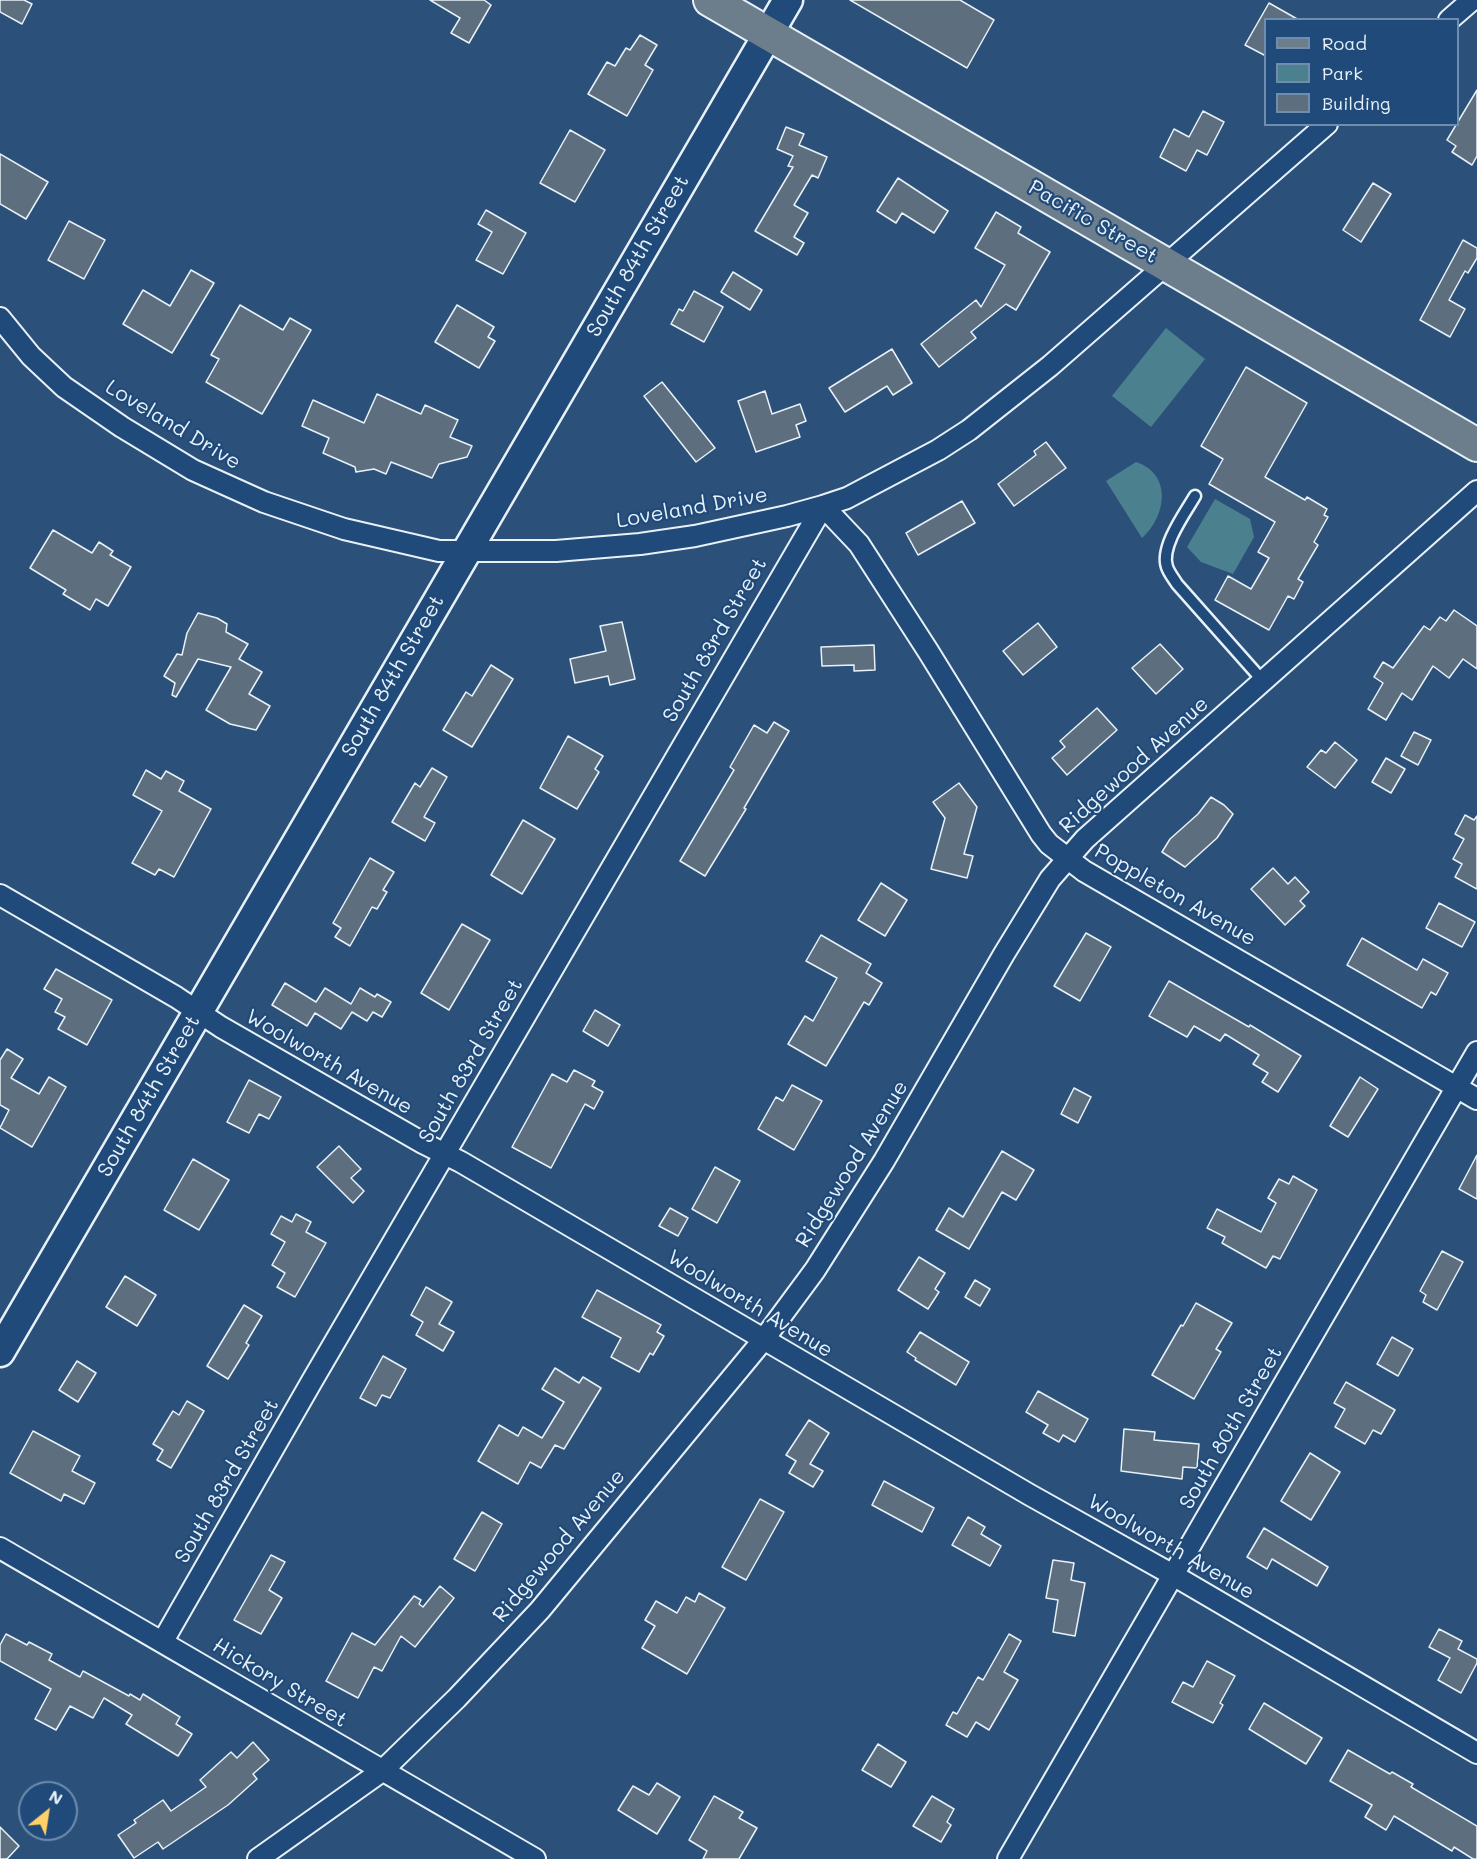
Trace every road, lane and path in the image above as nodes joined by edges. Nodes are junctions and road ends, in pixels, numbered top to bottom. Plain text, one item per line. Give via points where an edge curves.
1 (710, 0) edge
2 (788, 0) edge
3 (1472, 0) edge
4 (1451, 18) edge
5 (768, 34) junction
6 (1325, 126) edge
7 (1166, 264) junction
8 (0, 318) edge
9 (1477, 445) edge
10 (1477, 491) edge
11 (1195, 496) dead end
12 (823, 506) junction
13 (466, 550) junction
14 (1263, 681) junction
15 (1068, 859) junction
16 (0, 895) edge
17 (197, 1012) junction
18 (1477, 1052) edge
19 (1457, 1086) junction
20 (1477, 1099) edge
21 (445, 1154) junction
22 (764, 1339) junction
23 (0, 1352) edge
24 (0, 1548) edge
25 (1173, 1575) junction
26 (163, 1641) junction
27 (1477, 1753) edge
28 (382, 1771) junction
29 (258, 1859) edge
30 (535, 1859) edge
31 (1008, 1859) edge

1 - 5 main road, Pacific Street
2 - 5 main road, South 84th Street
3 - 4 street
5 - 7 main road, Pacific Street
5 - 13 main road, South 84th Street
6 - 7 street, Loveland Drive
7 - 9 main road, Pacific Street
7 - 12 street, Loveland Drive via 1050,366 969,430 904,469
8 - 13 street, Loveland Drive via 31,356 64,387 122,427 214,480 344,529 439,551
10 - 14 street, Ridgewood Avenue
11 - 14 lane via 1170,541 1167,567 1177,584
12 - 13 street, Loveland Drive via 695,536 640,544 556,551
12 - 15 street, Poppleton Avenue via 859,544 1041,834
12 - 21 street, South 83rd Street
13 - 17 main road, South 84th Street
14 - 15 street, Ridgewood Avenue
15 - 19 street, Poppleton Avenue
15 - 22 street, Ridgewood Avenue via 1050,879 1004,954 884,1161
16 - 17 street, Woolworth Avenue
17 - 21 street, Woolworth Avenue
17 - 23 main road, South 84th Street
18 - 19 street, South 80th Street
19 - 20 street, Poppleton Avenue
19 - 25 street, South 80th Street
21 - 22 street, Woolworth Avenue
21 - 26 street, South 83rd Street
22 - 25 street, Woolworth Avenue via 1030,1496
22 - 28 street, Ridgewood Avenue via 540,1610
24 - 26 street, Hickory Street
25 - 27 street, Woolworth Avenue
25 - 31 street, South 80th Street
26 - 28 street, Hickory Street
28 - 29 street, Ridgewood Avenue
28 - 30 street, Hickory Street

